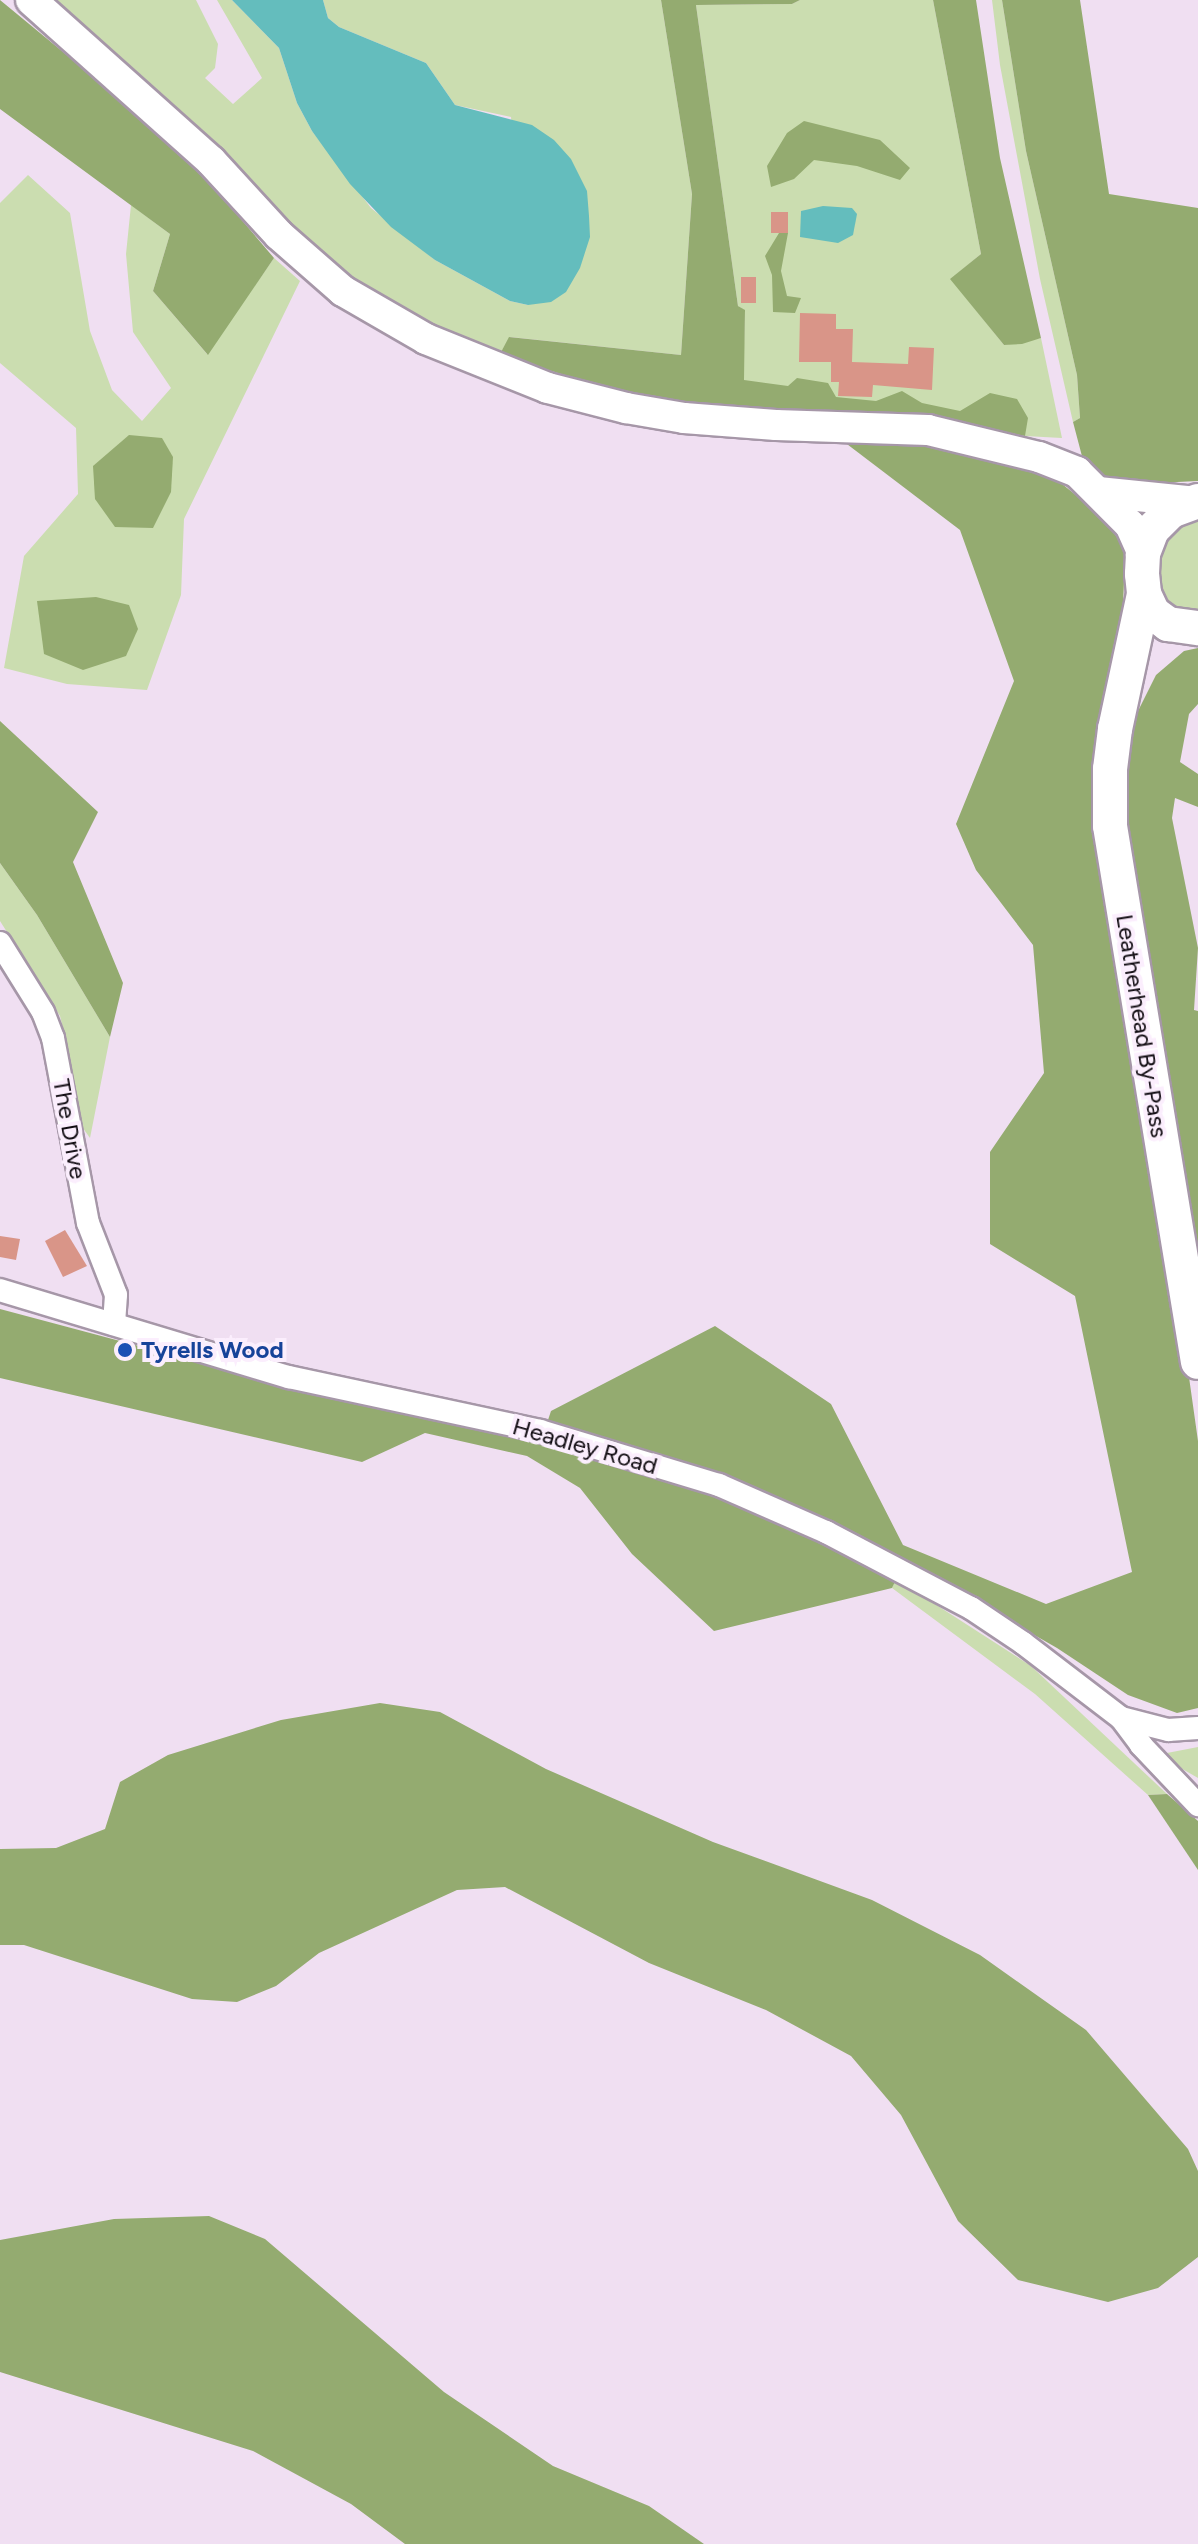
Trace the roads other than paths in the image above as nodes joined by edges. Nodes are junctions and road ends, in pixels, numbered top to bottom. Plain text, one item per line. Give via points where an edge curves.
1 (31, 0) edge
2 (1098, 492) junction
3 (1197, 502) edge
4 (1143, 554) junction
5 (1144, 594) junction
6 (1194, 628) edge
7 (1125, 690) junction
8 (0, 943) edge
9 (0, 1290) edge
10 (114, 1324) junction
11 (1198, 1362) edge
12 (1121, 1718) junction
13 (1198, 1728) edge
14 (1198, 1805) edge

1 - 2 main road via 211,161 279,235 343,291 426,339 548,388 626,408 761,424 928,430 1039,457 1077,472
2 - 3 main road
2 - 4 main road via 1130,525
3 - 4 highway via 1171,511 1152,530
4 - 5 highway, Leatherhead By-Pass
5 - 6 highway via 1160,619
5 - 7 highway, Leatherhead By-Pass
6 - 7 highway, Leatherhead By-Pass via 1167,639
7 - 11 highway, Leatherhead By-Pass via 1110,769 1110,826
8 - 10 street, The Drive via 53,1038 88,1223 116,1295
9 - 10 street, Headley Road
10 - 12 street, Headley Road via 289,1377 540,1431 719,1485 826,1532 971,1608
12 - 13 street, Headley Road via 1168,1730
12 - 14 street, Headley Road

